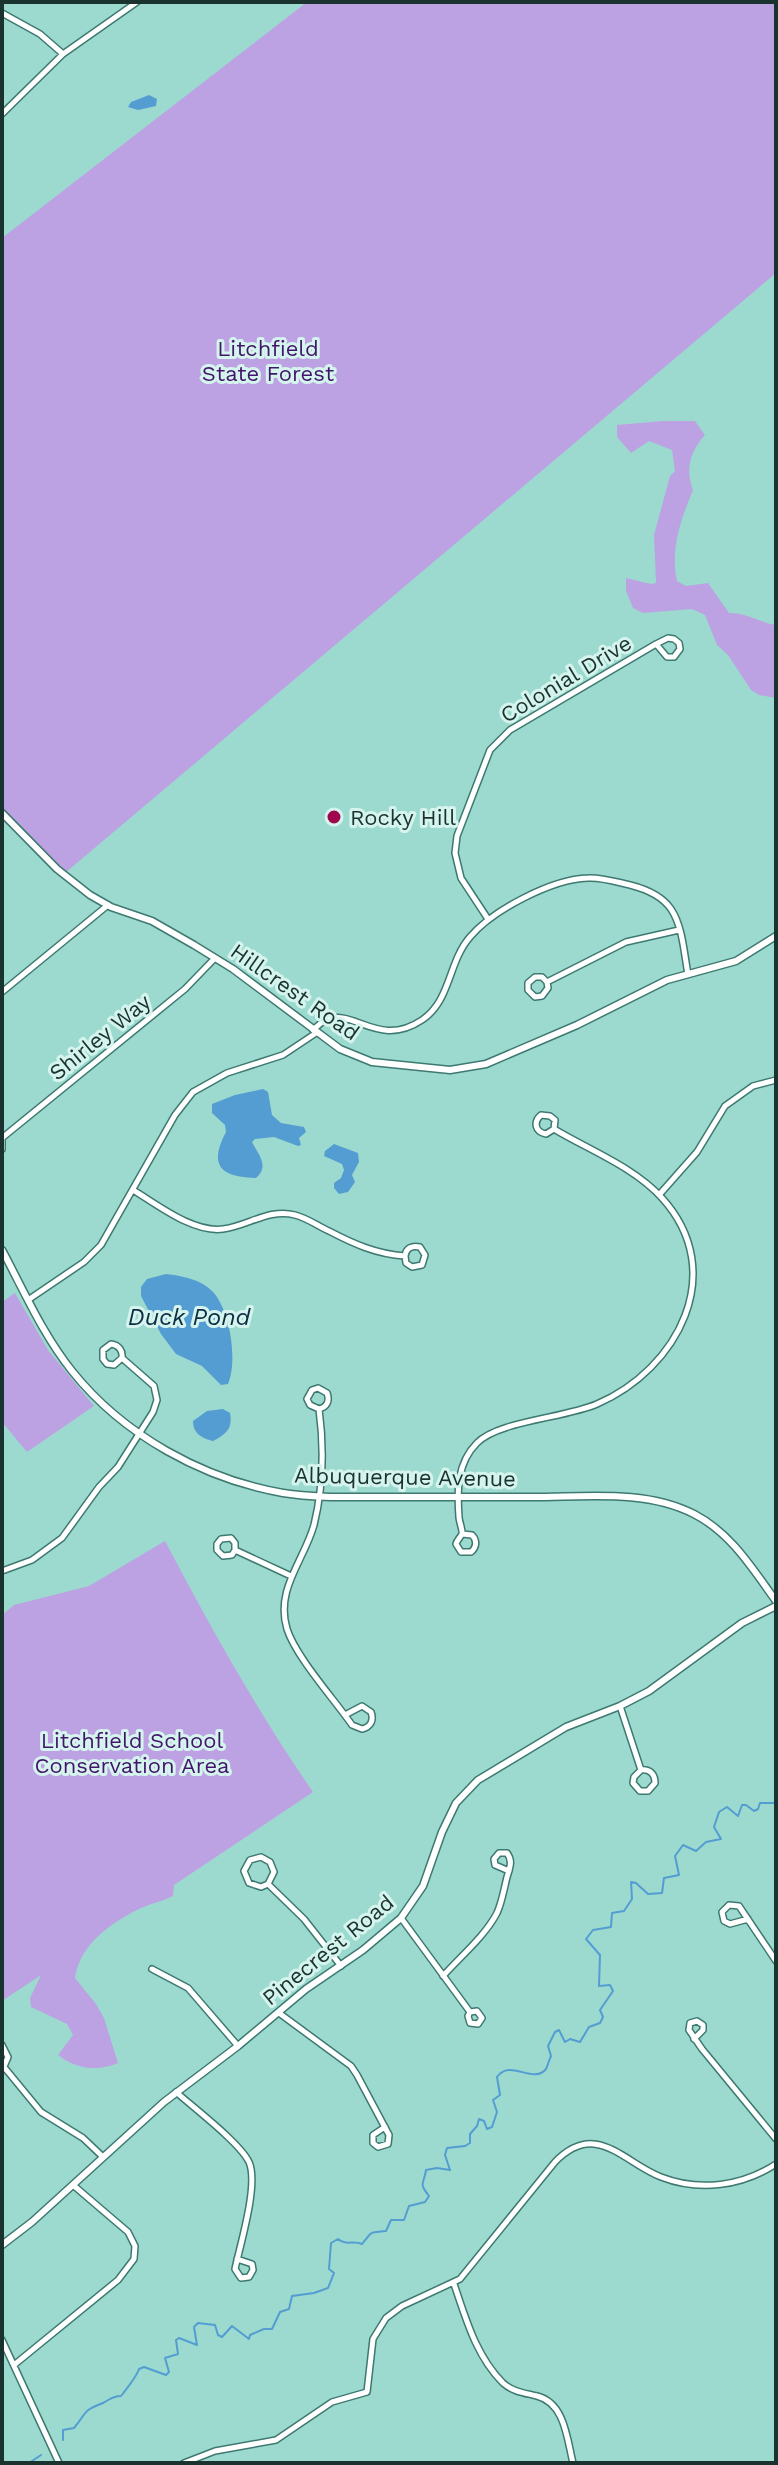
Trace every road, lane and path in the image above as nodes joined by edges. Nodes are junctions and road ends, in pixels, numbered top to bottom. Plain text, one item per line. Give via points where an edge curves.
1 (137, 2) edge
2 (2, 13) edge
3 (63, 54) junction
4 (2, 114) edge
5 (656, 644) junction
6 (2, 813) edge
7 (108, 905) junction
8 (488, 919) junction
9 (679, 930) junction
10 (776, 936) edge
11 (215, 958) junction
12 (688, 974) junction
13 (547, 982) junction
14 (2, 992) edge
15 (314, 1031) junction
16 (776, 1080) edge
17 (554, 1129) dead end
18 (2, 1138) edge
19 (2, 1149) edge
20 (133, 1190) junction
21 (659, 1195) junction
22 (2, 1250) edge
23 (405, 1256) junction
24 (28, 1300) junction
25 (122, 1358) junction
26 (319, 1409) junction
27 (139, 1433) junction
28 (318, 1497) junction
29 (458, 1498) junction
30 (462, 1534) dead end
31 (235, 1550) dead end
32 (2, 1571) edge
33 (291, 1576) junction
34 (776, 1604) edge
35 (620, 1706) junction
36 (345, 1715) junction
37 (641, 1770) junction
38 (509, 1871) dead end
39 (268, 1884) junction
40 (401, 1918) junction
41 (748, 1919) junction
42 (776, 1961) edge
43 (341, 1966) junction
44 (152, 1969) dead end
45 (443, 1976) junction
46 (470, 2012) dead end
47 (279, 2013) junction
48 (694, 2039) dead end
49 (2, 2045) edge
50 (238, 2046) junction
51 (3, 2068) edge
52 (176, 2092) junction
53 (385, 2127) dead end
54 (776, 2139) edge
55 (103, 2157) junction
56 (776, 2164) edge
57 (73, 2185) junction
58 (2, 2245) edge
59 (237, 2259) dead end
60 (454, 2284) junction
61 (2, 2340) edge
62 (14, 2365) junction
63 (59, 2463) edge
64 (184, 2463) edge
65 (573, 2463) edge

1 - 3 street
2 - 3 street
3 - 4 street
5 - 5 street, Colonial Drive via 667,657 680,649 671,638
5 - 8 street, Colonial Drive via 510,730 490,750 455,853 461,878
6 - 7 street, Hillcrest Road via 71,882
7 - 11 street, Hillcrest Road via 152,921
7 - 14 street
8 - 9 street via 554,885 592,878 656,895 672,911
8 - 15 street via 462,948 440,1001 422,1020 390,1031 335,1018
9 - 12 street
9 - 13 street via 626,942
10 - 12 street, Hillcrest Road via 725,966
11 - 15 street, Hillcrest Road
11 - 18 street, Shirley Way via 185,989
12 - 15 street, Hillcrest Road via 470,1068 372,1062
13 - 13 street via 532,978 528,990 542,996
15 - 20 street via 283,1055 217,1077 193,1092
16 - 21 street via 753,1086 725,1106 697,1152
17 - 21 street
18 - 19 street, Shirley Way
20 - 23 street via 203,1227 223,1229 285,1213 367,1250
20 - 24 street via 93,1254
21 - 29 street via 682,1230 692,1266 687,1310 672,1344 638,1381 604,1401 483,1438 465,1460
22 - 24 street, Albuquerque Avenue
23 - 23 street via 416,1246 425,1255 415,1267
24 - 27 street, Albuquerque Avenue via 75,1374
25 - 25 street via 118,1346 103,1350 107,1364
25 - 27 street via 156,1391 155,1408
26 - 26 street via 328,1396 318,1388 307,1399
26 - 28 street
27 - 28 street, Albuquerque Avenue via 183,1459 240,1482
27 - 32 street via 62,1538 32,1560
28 - 29 street, Albuquerque Avenue
28 - 33 street via 311,1536
29 - 30 street
29 - 34 street, Albuquerque Avenue via 632,1498 676,1506 725,1535
31 - 33 street
33 - 36 street via 284,1604 290,1637
34 - 35 street, Pinecrest Road
35 - 37 street
35 - 40 street, Pinecrest Road via 566,1727 466,1791 448,1817 423,1886
36 - 36 street via 362,1706 372,1720 359,1728
37 - 37 street via 655,1779 648,1791 633,1783
38 - 45 street via 494,1918
39 - 39 street via 249,1883 244,1871 250,1860 261,1857 270,1862 274,1875
39 - 43 street
40 - 43 street, Pinecrest Road
40 - 45 street
41 - 41 street via 736,1904 722,1912 730,1924
41 - 42 street
43 - 47 street, Pinecrest Road
44 - 50 street via 188,1988
45 - 46 street
47 - 50 street, Pinecrest Road
47 - 53 street via 351,2066
48 - 54 street
49 - 51 street via 8,2057
50 - 52 street, Pinecrest Road
51 - 55 street via 41,2112
52 - 55 street, Pinecrest Road
52 - 59 street via 250,2163 252,2183
55 - 57 street, Pinecrest Road
56 - 60 street via 738,2181 691,2184 654,2174 609,2146 573,2149 555,2162
57 - 58 street, Pinecrest Road
57 - 62 street via 128,2232 134,2259 118,2280
60 - 64 street via 402,2306 381,2324 371,2348 367,2392 332,2402 276,2440 215,2451
60 - 65 street via 484,2360 512,2390 553,2404
61 - 62 street
62 - 63 street

